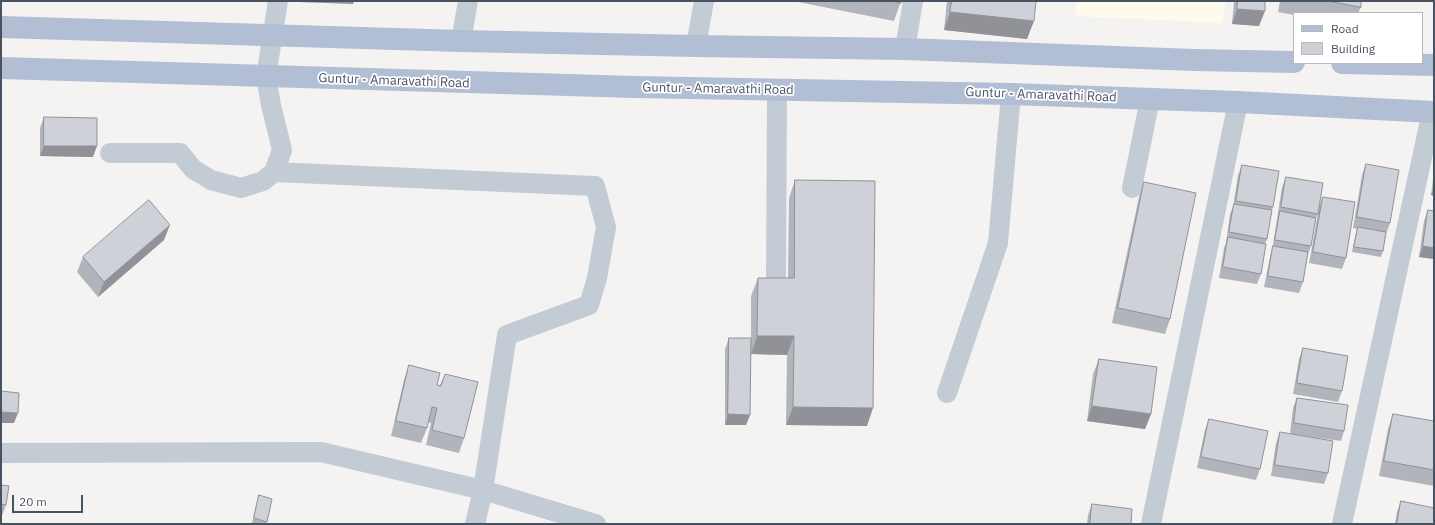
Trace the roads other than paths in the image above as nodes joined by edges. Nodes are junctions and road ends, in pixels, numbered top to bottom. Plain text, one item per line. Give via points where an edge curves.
1 (278, 1) edge
2 (468, 1) edge
3 (704, 1) edge
4 (913, 1) edge
5 (1, 27) edge
6 (273, 35) junction
7 (461, 41) junction
8 (696, 46) junction
9 (905, 48) junction
10 (1293, 62) edge
11 (1388, 64) edge
12 (1434, 65) edge
13 (1, 68) edge
14 (266, 77) junction
15 (778, 90) junction
16 (1010, 94) junction
17 (1150, 99) junction
18 (1238, 102) junction
19 (1433, 112) edge
20 (110, 153) dead end
21 (274, 172) junction
22 (1132, 188) dead end
23 (776, 281) edge
24 (947, 393) dead end
25 (1, 453) edge
26 (482, 490) junction
27 (475, 524) edge
28 (596, 524) edge
29 (1150, 524) edge
30 (1342, 524) edge

1 - 6 street
2 - 7 street
3 - 8 street
4 - 9 street
5 - 6 main road
6 - 7 main road
6 - 14 street
7 - 8 main road
8 - 9 main road
9 - 10 main road
11 - 12 main road
13 - 14 main road, Guntur - Amaravathi Road
14 - 15 main road, Guntur - Amaravathi Road
14 - 21 street via 282,150
15 - 16 main road, Guntur - Amaravathi Road
15 - 23 street
16 - 17 main road, Guntur - Amaravathi Road
16 - 24 street via 998,243
17 - 18 main road, Guntur - Amaravathi Road
17 - 22 street
18 - 19 main road, Guntur - Amaravathi Road
18 - 29 street
19 - 30 street
20 - 21 street via 180,153 193,169 211,180 241,188 264,181
21 - 26 street via 595,186 606,227 597,278 589,305 507,335
25 - 26 street via 321,452
26 - 27 street
26 - 28 street

